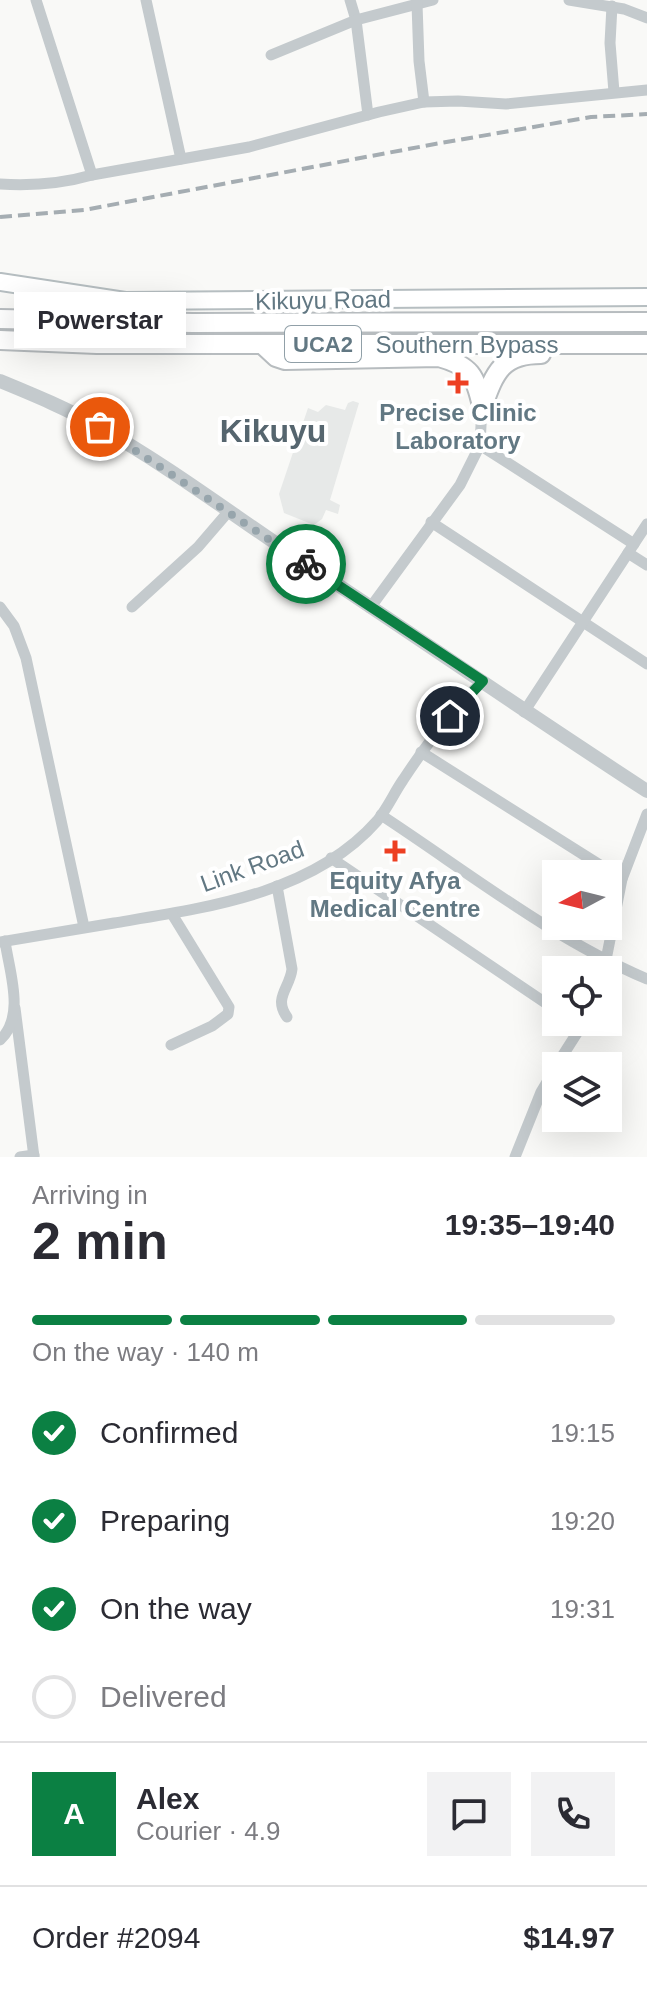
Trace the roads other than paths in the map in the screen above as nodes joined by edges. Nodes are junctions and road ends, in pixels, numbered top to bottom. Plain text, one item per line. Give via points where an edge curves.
1 (36, 0) edge
2 (146, 0) edge
3 (350, 0) edge
4 (433, 0) edge
5 (569, 0) edge
6 (417, 4) junction
7 (612, 6) junction
8 (647, 18) edge
9 (356, 20) junction
10 (271, 55) dead end
11 (647, 90) edge
12 (614, 92) junction
13 (424, 102) junction
14 (368, 115) junction
15 (181, 159) junction
16 (92, 175) junction
17 (0, 184) edge
18 (0, 282) edge
19 (647, 297) edge
20 (0, 319) edge
21 (647, 322) edge
22 (0, 340) edge
23 (262, 344) junction
24 (647, 344) edge
25 (647, 351) edge
26 (0, 381) edge
27 (482, 406) junction
28 (480, 445) junction
29 (229, 511) junction
30 (431, 522) junction
31 (647, 524) edge
32 (631, 548) junction
33 (647, 565) edge
34 (0, 607) edge
35 (132, 607) dead end
36 (370, 608) junction
37 (583, 620) junction
38 (647, 664) edge
39 (483, 681) junction
40 (524, 712) junction
41 (421, 752) junction
42 (647, 791) edge
43 (647, 814) edge
44 (381, 815) junction
45 (331, 858) junction
46 (592, 860) edge
47 (622, 879) edge
48 (277, 886) junction
49 (172, 914) junction
50 (84, 927) junction
51 (2, 941) edge
52 (591, 956) edge
53 (622, 971) edge
54 (647, 979) edge
55 (542, 1001) edge
56 (15, 1008) junction
57 (287, 1017) dead end
58 (0, 1040) edge
59 (171, 1045) dead end
60 (542, 1090) edge
61 (34, 1156) edge
62 (20, 1157) edge
63 (515, 1157) edge

1 - 16 street
2 - 15 street
3 - 9 street
4 - 6 street
5 - 7 street
6 - 9 street
6 - 13 street
7 - 8 street
7 - 12 street
9 - 10 street
9 - 14 street
11 - 12 street
12 - 13 street via 506,104
13 - 14 street
14 - 15 street via 271,142
15 - 16 street
16 - 17 street via 48,184
18 - 19 main road, Kikuyu Road via 125,301
20 - 21 highway, Southern Bypass / UCA2
22 - 23 highway, Southern Bypass / UCA2
23 - 24 highway, Southern Bypass / UCA2
23 - 27 highway via 285,360 429,357 457,362 474,379
25 - 27 highway via 509,359 493,377
26 - 29 street via 100,427
27 - 28 street
28 - 30 street via 460,485
28 - 32 street via 527,472
29 - 35 street
29 - 36 street
30 - 36 street
30 - 37 street
31 - 32 street
32 - 33 street
32 - 37 street
34 - 50 street via 26,658
36 - 39 street
37 - 38 street
37 - 40 street
39 - 40 street
39 - 41 street, Link Road
40 - 42 street
41 - 44 street, Link Road
41 - 46 street
43 - 47 street
44 - 45 street, Link Road
44 - 52 street
45 - 48 street, Link Road
45 - 55 street
48 - 49 street, Link Road
48 - 57 street via 292,969 280,998
49 - 50 street, Link Road
49 - 59 street via 229,1007 212,1026
50 - 51 street, Link Road
51 - 56 street
53 - 54 street
56 - 58 street
56 - 61 street
60 - 63 street
61 - 62 street

